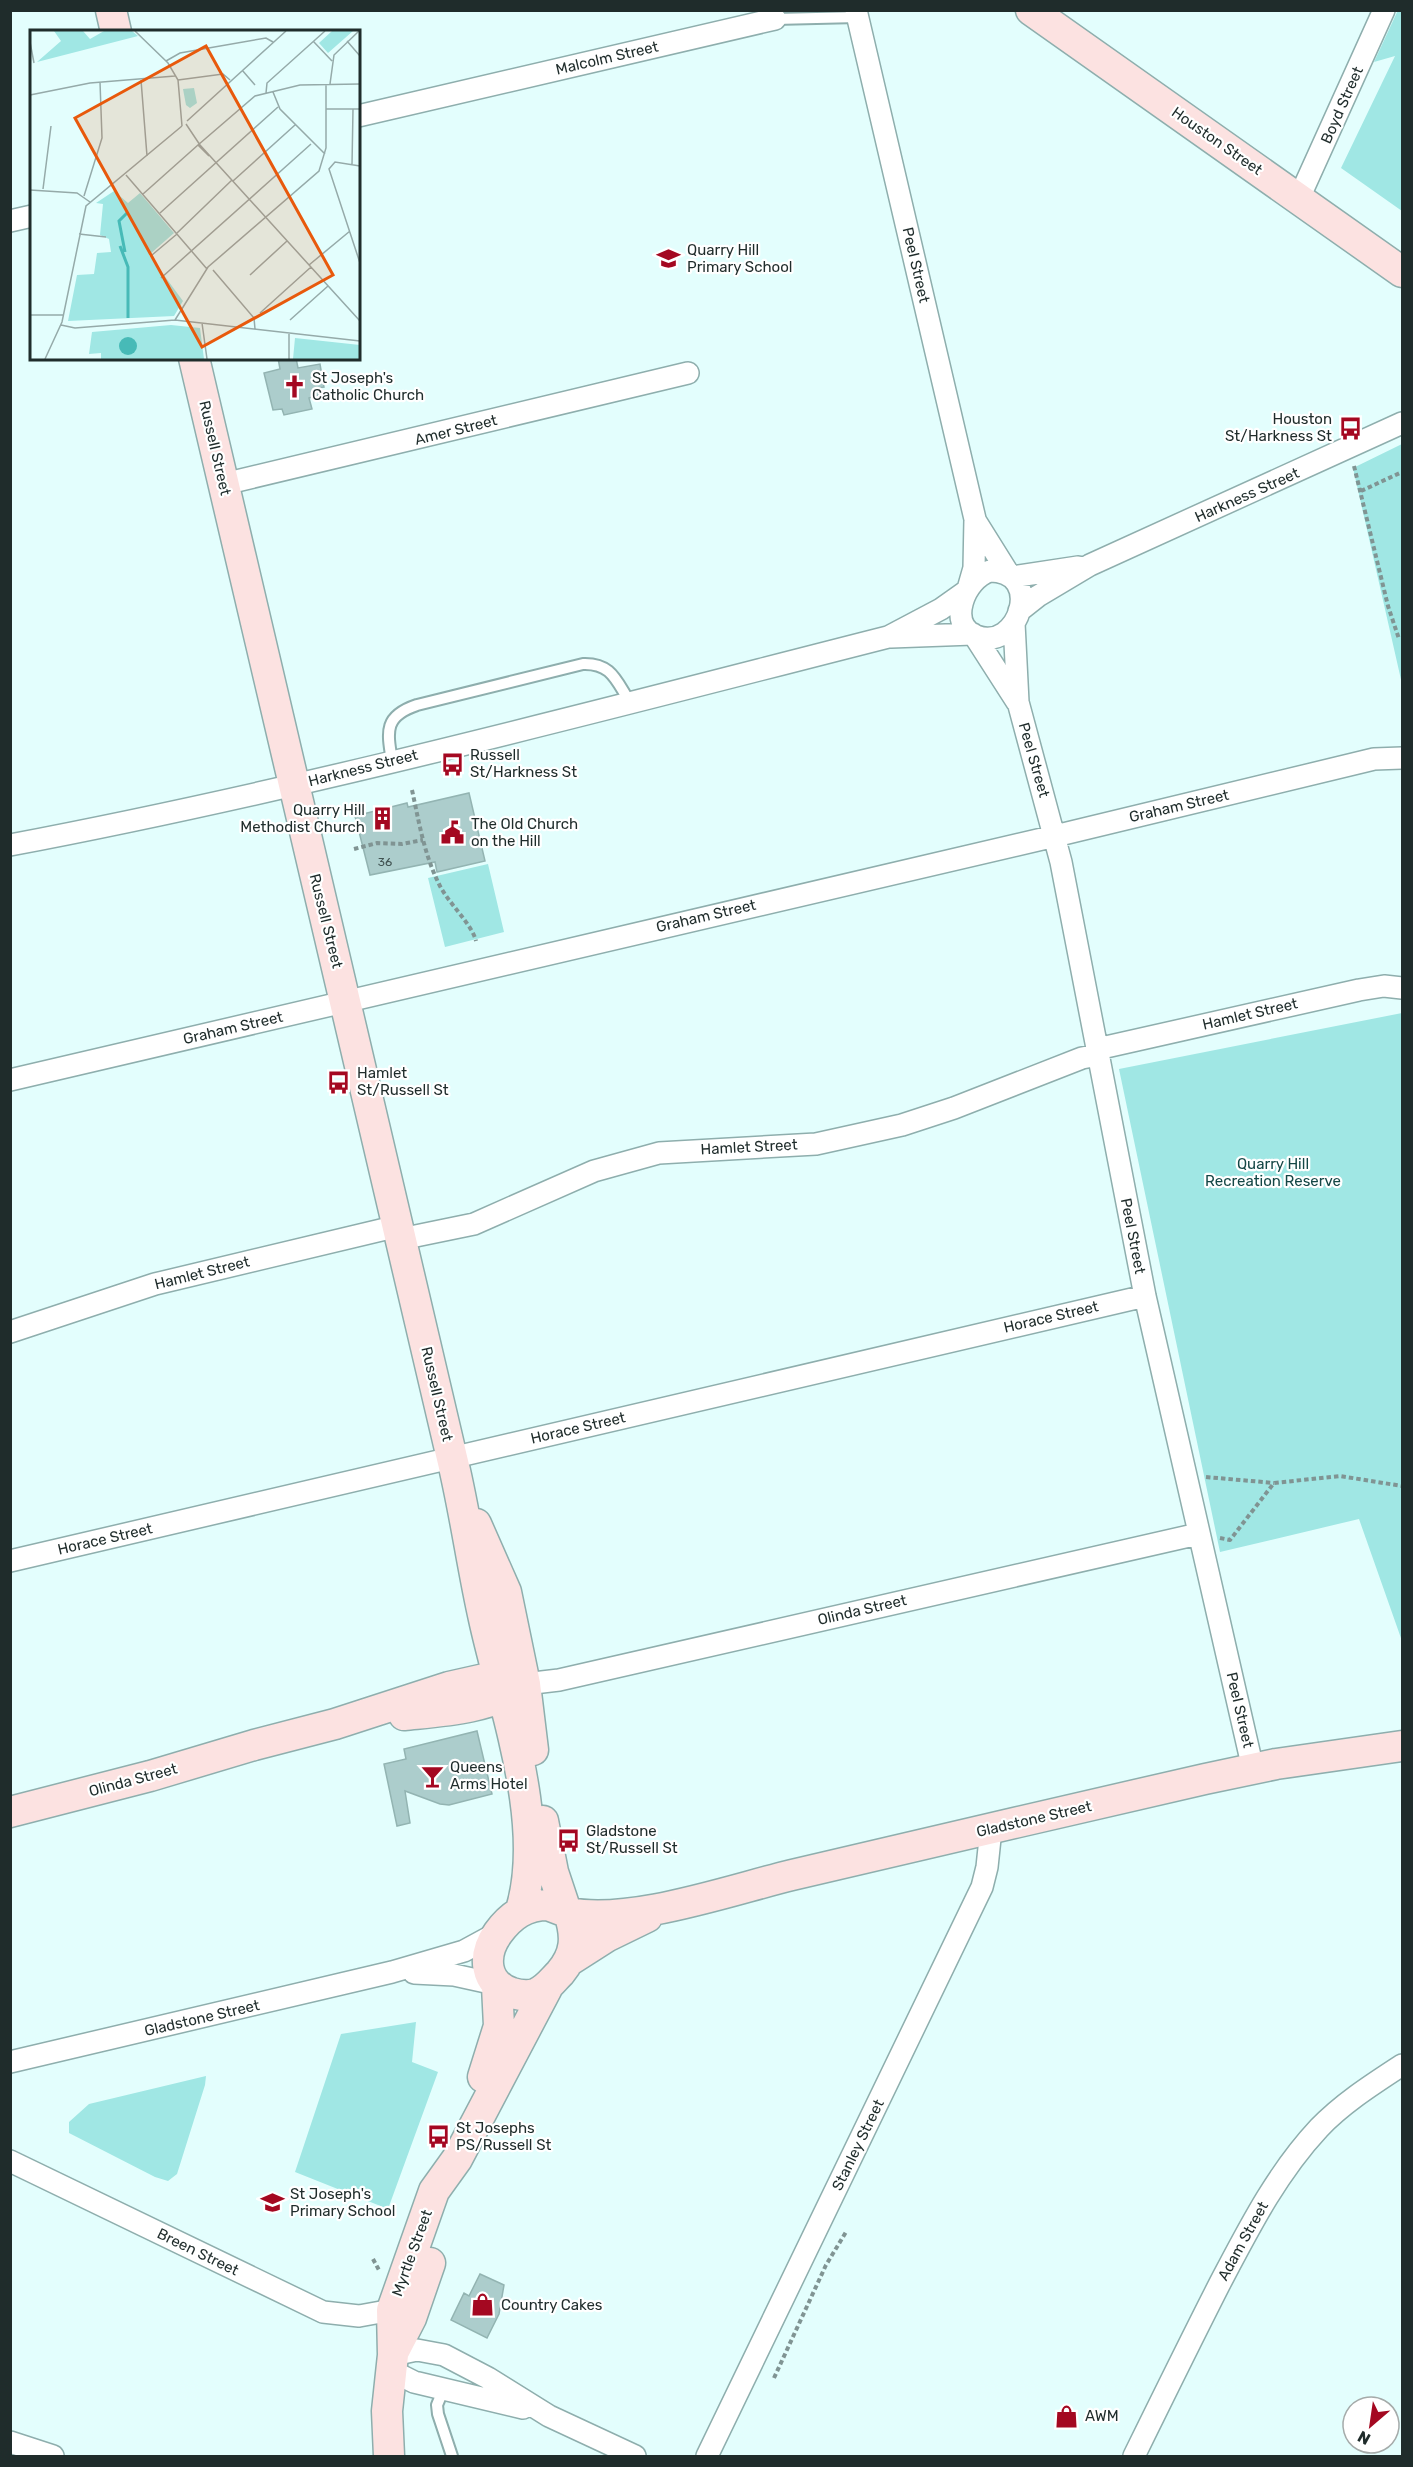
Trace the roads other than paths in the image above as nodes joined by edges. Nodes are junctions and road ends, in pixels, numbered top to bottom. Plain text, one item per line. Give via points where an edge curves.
1 (111, 10) edge
2 (1031, 10) edge
3 (1384, 10) edge
4 (857, 14) edge
5 (775, 19) joint
6 (116, 30) edge
7 (360, 116) edge
8 (1299, 198) junction
9 (30, 216) edge
10 (10, 221) edge
11 (1402, 272) edge
12 (194, 360) edge
13 (688, 373) dead end
14 (1402, 423) edge
15 (224, 484) junction
16 (975, 519) junction
17 (1090, 565) junction
18 (1011, 576) junction
19 (966, 590) junction
20 (1017, 617) junction
21 (973, 635) junction
22 (888, 637) junction
23 (630, 702) junction
24 (1018, 702) junction
25 (1402, 758) edge
26 (392, 761) junction
27 (294, 785) junction
28 (1055, 836) junction
29 (10, 845) edge
30 (1402, 988) edge
31 (345, 1001) junction
32 (1098, 1052) junction
33 (10, 1080) edge
34 (400, 1233) junction
35 (1145, 1296) junction
36 (10, 1332) edge
37 (455, 1471) junction
38 (1198, 1534) junction
39 (10, 1561) edge
40 (509, 1686) junction
41 (254, 1744) junction
42 (1402, 1746) edge
43 (1253, 1769) junction
44 (10, 1794) edge
45 (10, 1812) edge
46 (991, 1829) junction
47 (669, 1907) junction
48 (521, 1910) junction
49 (568, 1912) junction
50 (499, 1932) junction
51 (570, 1960) junction
52 (392, 1972) junction
53 (496, 1985) junction
54 (547, 1988) junction
55 (10, 2062) edge
56 (1402, 2066) edge
57 (457, 2159) junction
58 (10, 2160) edge
59 (392, 2310) junction
60 (391, 2362) junction
61 (444, 2388) junction
62 (549, 2416) junction
63 (10, 2442) edge
64 (52, 2457) edge
65 (389, 2457) edge
66 (452, 2457) edge
67 (635, 2457) edge
68 (707, 2457) edge
69 (1134, 2457) edge

1 - 6 main road
2 - 8 main road, Houston Street
3 - 8 street, Boyd Street
4 - 5 lane, Malcolm Street
4 - 16 street, Peel Street
5 - 7 street, Malcolm Street
8 - 11 main road, Houston Street
9 - 10 street
12 - 15 main road, Russell Street
13 - 15 street, Amer Street
14 - 17 street, Harkness Street
15 - 27 main road, Russell Street
16 - 18 street, Peel Street
16 - 19 street, Peel Street via 974,568
17 - 18 street, Harkness Street
17 - 20 street, Harkness Street via 1038,596
18 - 19 street via 990,571 975,579
18 - 20 street via 1022,594
19 - 21 street via 962,616
19 - 22 street, Harkness Street via 941,609
20 - 21 street via 1002,635
20 - 24 street, Peel Street
21 - 22 street, Harkness Street
21 - 24 street, Peel Street
22 - 23 street, Harkness Street
23 - 26 street, Harkness Street
23 - 26 lane via 609,670 593,664 461,694 417,705 396,716 388,730
24 - 28 street, Peel Street
25 - 28 street, Graham Street via 1374,759
26 - 27 street, Harkness Street
27 - 29 street, Harkness Street
27 - 31 main road, Russell Street
28 - 31 street, Graham Street
28 - 32 street, Peel Street
30 - 32 street, Hamlet Street via 1366,988
31 - 33 street, Graham Street
31 - 34 main road, Russell Street
32 - 34 street, Hamlet Street via 929,1117 854,1137 804,1145 659,1153 594,1172 474,1224
32 - 35 street, Peel Street
34 - 36 street, Hamlet Street via 155,1284
34 - 37 main road, Russell Street
35 - 37 street, Horace Street
35 - 38 street, Peel Street
37 - 39 street, Horace Street
37 - 40 main road, Russell Street via 470,1556
38 - 40 street, Olinda Street via 559,1680
38 - 43 street, Peel Street
40 - 41 main road, Olinda Street via 451,1710 335,1724
40 - 48 main road, Russell Street via 527,1825 529,1877
40 - 49 main road, Russell Street via 558,1891
41 - 44 main road, Olinda Street via 86,1775
41 - 45 main road, Olinda Street
42 - 43 main road, Gladstone Street
43 - 46 main road, Gladstone Street
46 - 47 main road, Gladstone Street
46 - 68 street, Stanley Street via 982,1887
47 - 49 main road, Gladstone Street via 602,1915
47 - 51 main road, Gladstone Street via 606,1937
48 - 49 main road via 548,1905
48 - 50 main road
49 - 51 main road via 575,1942
50 - 52 street, Gladstone Street via 464,1951
50 - 53 main road via 489,1959
51 - 54 main road
52 - 53 street, Gladstone Street via 436,1973
52 - 55 street, Gladstone Street
53 - 54 main road via 523,1995
53 - 57 main road, Myrtle Street via 500,2026
54 - 57 main road, Myrtle Street
56 - 69 street, Adam Street via 1332,2115 1276,2182
57 - 59 main road, Myrtle Street via 434,2191
57 - 60 main road, Myrtle Street via 454,2195 411,2318
58 - 59 street, Breen Street via 323,2312 359,2316
59 - 60 main road, Myrtle Street
60 - 61 street via 414,2382
60 - 62 street via 417,2350 444,2355
60 - 65 main road, Myrtle Street
61 - 62 street
61 - 66 lane via 438,2414
62 - 67 street
63 - 64 street

